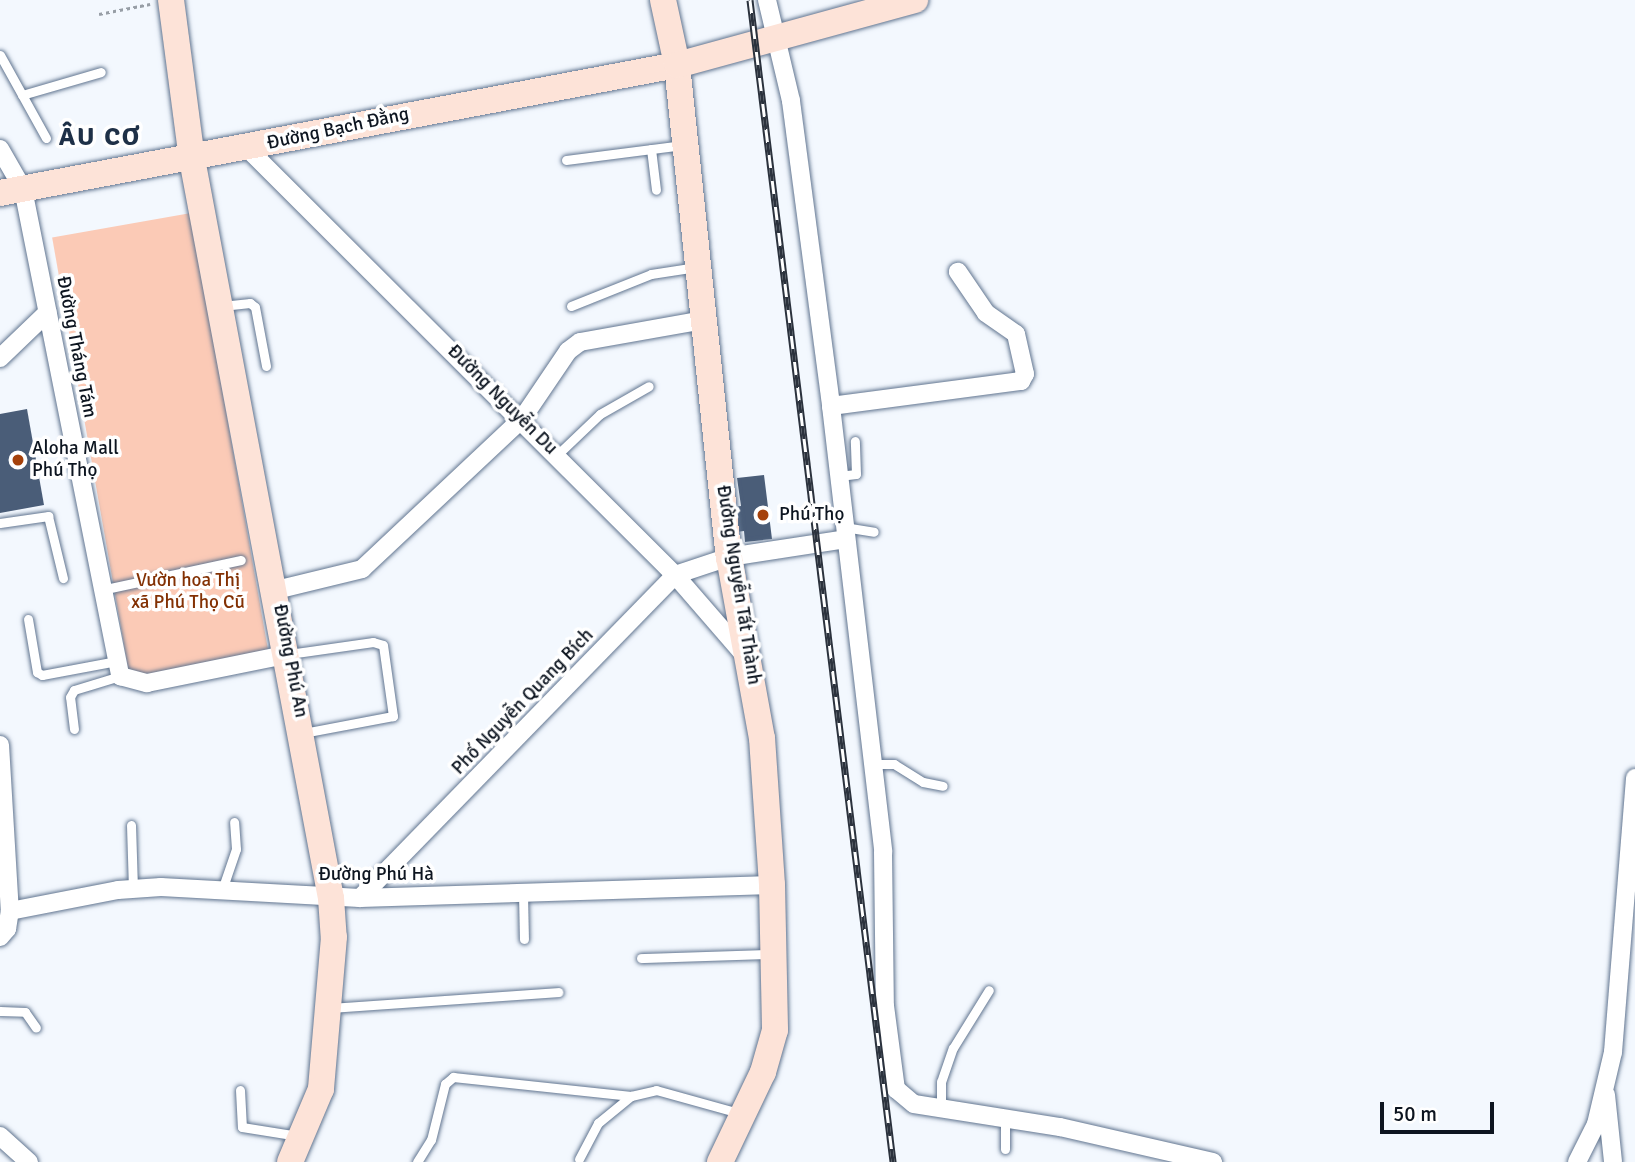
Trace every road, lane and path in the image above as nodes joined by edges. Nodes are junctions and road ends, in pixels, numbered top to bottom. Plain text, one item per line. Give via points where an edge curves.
1 (663, 0) edge
2 (767, 0) edge
3 (915, 0) edge
4 (165, 1) edge
5 (99, 14) dead end
6 (778, 40) junction
7 (0, 55) edge
8 (677, 65) junction
9 (100, 72) dead end
10 (22, 95) junction
11 (46, 138) dead end
12 (684, 145) junction
13 (247, 148) junction
14 (0, 149) edge
15 (651, 149) junction
16 (192, 159) junction
17 (566, 160) dead end
18 (656, 190) dead end
19 (11, 191) edge
20 (697, 266) junction
21 (958, 272) dead end
22 (571, 306) dead end
23 (221, 307) junction
24 (48, 312) junction
25 (703, 320) junction
26 (0, 358) edge
27 (266, 366) dead end
28 (649, 386) dead end
29 (831, 406) junction
30 (522, 419) junction
31 (855, 441) dead end
32 (557, 455) junction
33 (839, 476) junction
34 (0, 523) edge
35 (874, 531) dead end
36 (845, 533) junction
37 (729, 557) junction
38 (242, 561) dead end
39 (675, 575) junction
40 (63, 578) dead end
41 (101, 590) junction
42 (276, 590) junction
43 (28, 619) dead end
44 (289, 654) junction
45 (748, 660) junction
46 (119, 669) junction
47 (74, 729) dead end
48 (303, 733) junction
49 (0, 745) edge
50 (872, 764) junction
51 (1635, 778) edge
52 (943, 786) dead end
53 (3, 798) edge
54 (234, 822) dead end
55 (131, 825) dead end
56 (772, 885) junction
57 (133, 889) junction
58 (222, 892) junction
59 (523, 893) junction
60 (331, 898) junction
61 (360, 898) junction
62 (10, 911) junction
63 (0, 937) edge
64 (524, 939) dead end
65 (775, 954) junction
66 (641, 958) dead end
67 (989, 990) dead end
68 (558, 992) dead end
69 (329, 1009) junction
70 (0, 1011) edge
71 (36, 1028) dead end
72 (240, 1090) dead end
73 (1605, 1092) junction
74 (631, 1096) junction
75 (940, 1108) junction
76 (744, 1115) junction
77 (1005, 1119) junction
78 (0, 1136) edge
79 (303, 1138) junction
80 (1005, 1149) dead end
81 (579, 1159) dead end
82 (29, 1162) edge
83 (290, 1162) edge
84 (417, 1162) edge
85 (720, 1162) edge
86 (1213, 1162) edge
87 (1577, 1162) edge
88 (1613, 1162) edge

1 - 8 street, Đường Nguyễn Tất Thành
2 - 6 street
3 - 6 street, Đường Bạch Đằng
4 - 5 path
4 - 16 street
6 - 8 street, Đường Bạch Đằng
6 - 29 street via 790,97
7 - 10 lane
8 - 12 street, Đường Nguyễn Tất Thành
8 - 13 street, Đường Bạch Đằng
9 - 10 lane
10 - 11 lane
12 - 15 lane
12 - 20 street, Đường Nguyễn Tất Thành
13 - 16 street, Đường Bạch Đằng
13 - 30 street, Đường Nguyễn Du
14 - 19 street, Đường Tháng Tám
15 - 17 lane
15 - 18 lane
16 - 19 street, Đường Bạch Đằng
16 - 23 street, Đường Phú An
19 - 24 street, Đường Tháng Tám
20 - 22 lane via 651,274
20 - 25 street, Đường Nguyễn Tất Thành
21 - 29 street via 986,313 1016,334 1025,374 1021,381
23 - 27 lane via 250,303 255,307
23 - 42 street, Đường Phú An
24 - 26 street
24 - 41 street, Đường Tháng Tám
25 - 30 street via 580,342 568,351
25 - 37 street, Đường Nguyễn Tất Thành
28 - 32 lane via 600,414
29 - 33 street
30 - 32 street, Đường Nguyễn Du
30 - 42 street via 362,569
31 - 33 lane via 856,474
32 - 39 street, Đường Nguyễn Du
33 - 36 street
34 - 40 lane via 48,516
35 - 36 lane
36 - 37 street, Phố Nguyễn Quang Bích
36 - 50 street
37 - 39 street, Phố Nguyễn Quang Bích
37 - 45 street, Đường Nguyễn Tất Thành
38 - 41 lane
39 - 45 street, Đường Nguyễn Du
39 - 61 street, Phố Nguyễn Quang Bích
41 - 46 street, Đường Tháng Tám
42 - 44 street, Đường Phú An
43 - 46 lane via 37,672 42,675
44 - 46 street via 147,683
44 - 48 street, Đường Phú An
44 - 48 lane via 373,642 383,645 393,716
45 - 56 street, Đường Nguyễn Tất Thành via 762,738
46 - 47 lane via 74,690 70,697
48 - 60 street, Đường Phú An
49 - 53 street
50 - 52 lane via 894,764 923,782
50 - 75 street via 883,852 885,1006 893,1079 907,1102
51 - 73 street via 1613,1052
53 - 62 street
54 - 58 lane via 236,849
55 - 57 lane
56 - 59 street, Đường Phú Hà
56 - 65 street, Đường Nguyễn Tất Thành
57 - 58 street, Đường Phú Hà
57 - 62 street, Đường Phú Hà
58 - 60 street, Đường Phú Hà
59 - 61 street, Đường Phú Hà
59 - 64 lane
60 - 61 street, Đường Phú Hà
60 - 69 street, Đường Phú An
62 - 63 street via 7,929
65 - 66 lane
65 - 76 street, Đường Nguyễn Tất Thành via 775,1030
67 - 75 lane via 953,1048 941,1082
68 - 69 lane
69 - 79 street, Đường Phú An via 321,1088
70 - 71 lane via 25,1012
72 - 79 lane via 242,1127
73 - 87 street
73 - 88 street
74 - 76 lane via 668,1092
74 - 81 lane via 598,1123
74 - 84 lane via 453,1077 445,1084 431,1140
75 - 77 street
76 - 85 street, Đường Nguyễn Tất Thành
77 - 80 lane
77 - 86 street
78 - 82 street
79 - 83 street, Đường Phú An

